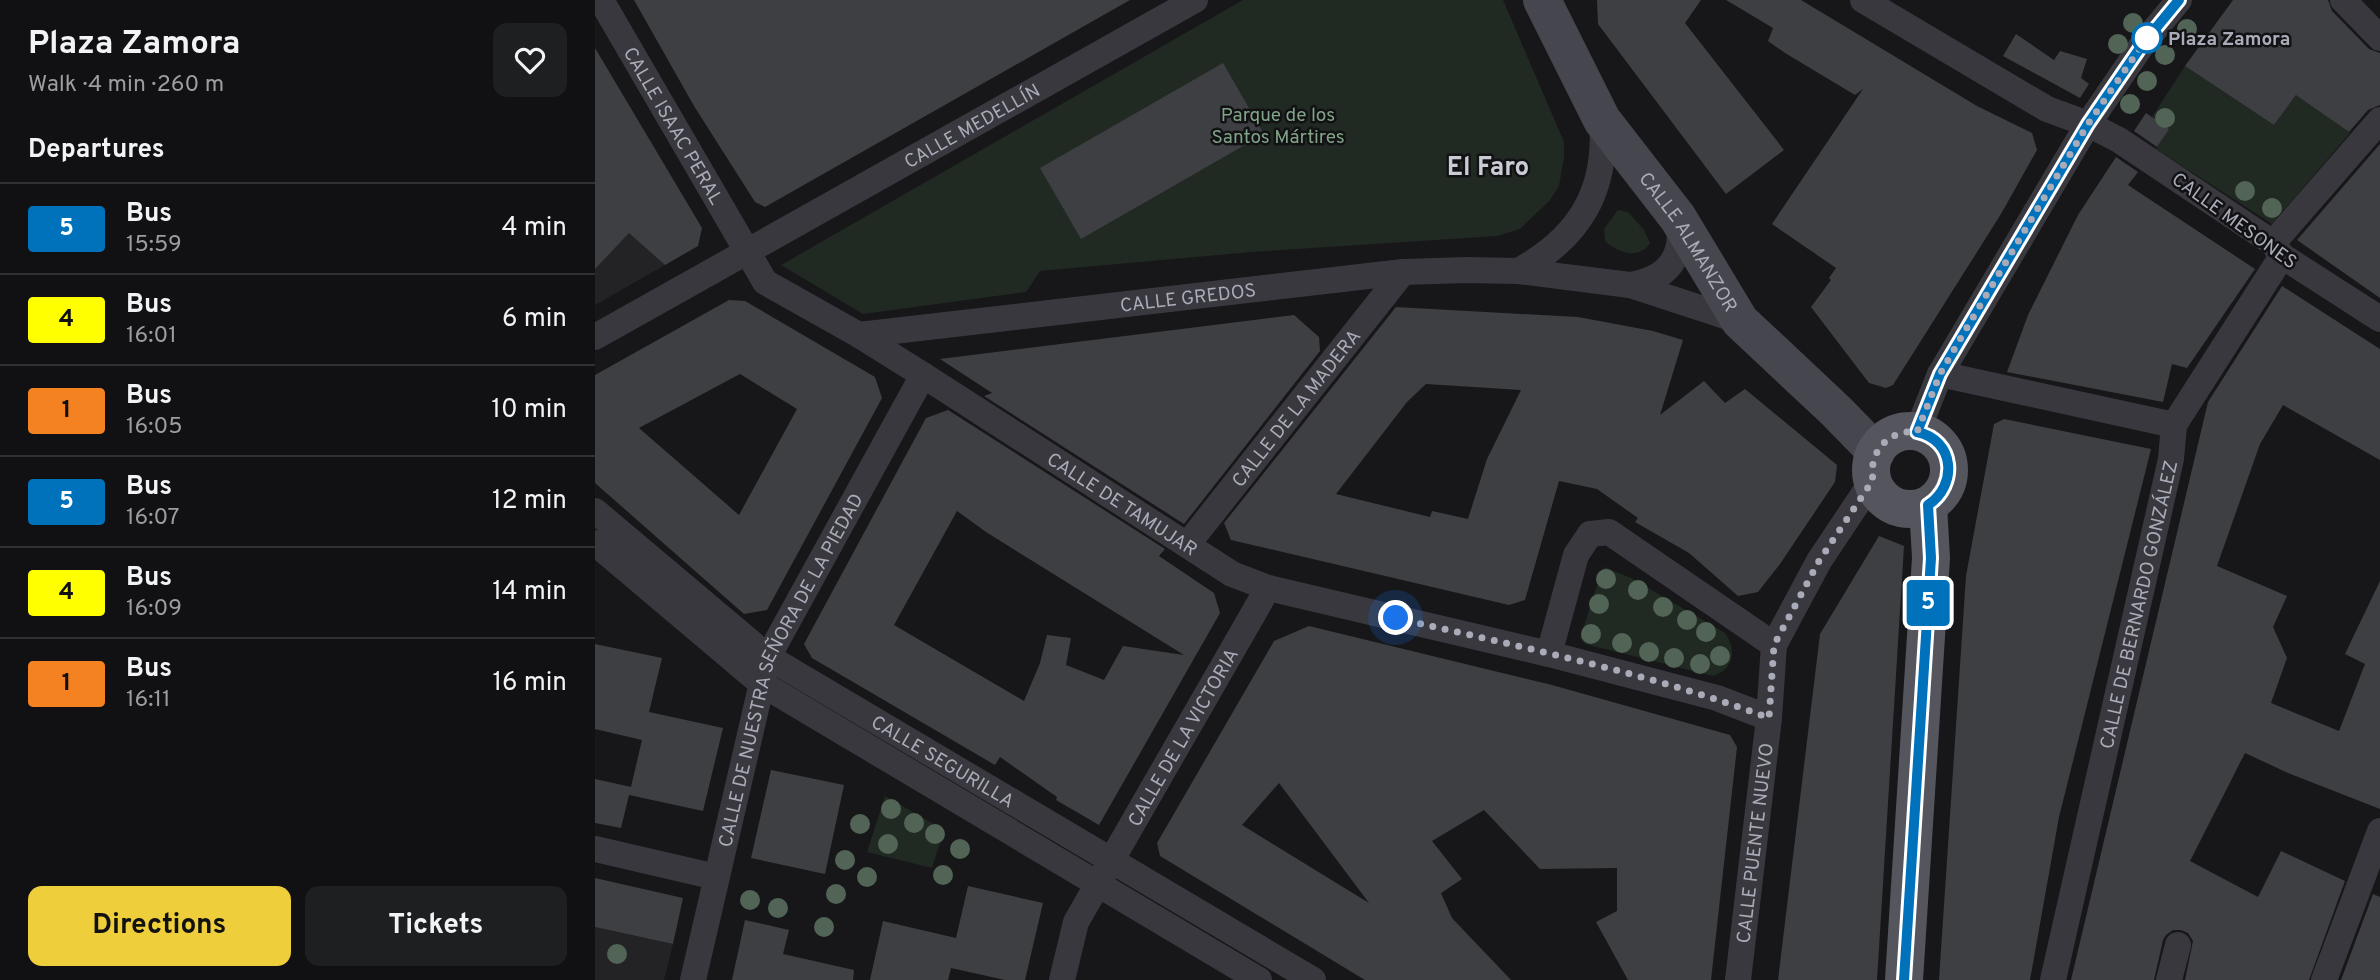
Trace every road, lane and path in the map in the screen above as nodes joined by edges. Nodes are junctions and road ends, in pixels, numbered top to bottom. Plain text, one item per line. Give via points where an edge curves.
1 (601, 0) edge
2 (1195, 0) edge
3 (1542, 0) edge
4 (1863, 0) edge
5 (2179, 0) edge
6 (2343, 0) edge
7 (2380, 38) edge
8 (1602, 120) junction
9 (2380, 120) edge
10 (2088, 124) junction
11 (1678, 218) junction
12 (2277, 249) junction
13 (747, 250) junction
14 (1518, 271) junction
15 (1403, 272) junction
16 (1630, 285) junction
17 (2380, 319) edge
18 (1740, 321) junction
19 (859, 335) junction
20 (595, 337) edge
21 (1940, 374) junction
22 (923, 375) junction
23 (2174, 425) junction
24 (1917, 432) junction
25 (1874, 466) junction
26 (1928, 505) junction
27 (595, 511) edge
28 (595, 543) edge
29 (1188, 545) junction
30 (1268, 588) junction
31 (1774, 645) junction
32 (1549, 654) junction
33 (768, 657) junction
34 (762, 684) junction
35 (1769, 718) junction
36 (2380, 831) edge
37 (595, 849) edge
38 (1111, 861) junction
39 (716, 877) junction
40 (1097, 885) junction
41 (2178, 945) dead end
42 (693, 980) edge
43 (1062, 980) edge
44 (1259, 980) edge
45 (1313, 980) edge
46 (1738, 980) edge
47 (1903, 980) edge
48 (2053, 980) edge
49 (2169, 980) edge
50 (2324, 980) edge

1 - 13 street, CALLE ISAAC PERAL
2 - 13 street, CALLE MEDELLÍN
3 - 8 main road, CALLE ALMANZOR
4 - 10 street, CALLE MESONES via 2047,109
5 - 10 street
6 - 7 street
8 - 11 main road, CALLE ALMANZOR
8 - 14 street via 1602,163 1589,204 1559,244
9 - 12 street, CALLE DE BERNARDO GONZÁLEZ
10 - 12 street, CALLE MESONES via 2119,140
10 - 21 street
11 - 16 street, CALLE GREDOS via 1680,245 1667,269 1657,278
11 - 18 main road, CALLE ALMANZOR
12 - 17 street, CALLE MESONES
12 - 23 street, CALLE DE BERNARDO GONZÁLEZ
13 - 19 street, CALLE DE TAMUJAR via 765,282
13 - 20 street, CALLE MEDELLÍN
14 - 15 street, CALLE GREDOS
14 - 16 street, CALLE GREDOS
15 - 19 street, CALLE GREDOS
15 - 29 street, CALLE DE LA MADERA
16 - 18 street, CALLE GREDOS
18 - 25 main road, CALLE ALMANZOR via 1836,411
19 - 22 street, CALLE DE TAMUJAR
21 - 23 street
21 - 24 street
22 - 29 street, CALLE DE TAMUJAR
22 - 33 street, CALLE DE NUESTRA SEÑORA DE LA PIEDAD
23 - 48 street, CALLE DE BERNARDO GONZÁLEZ via 2171,459
24 - 25 main road via 1892,436
24 - 26 main road via 1936,441 1949,463 1945,488
25 - 26 main road via 1880,495 1894,506
25 - 31 street, CALLE PUENTE NUEVO
26 - 47 main road via 1931,558
27 - 33 street, CALLE SEGURILLA
28 - 34 street, CALLE SEGURILLA
29 - 30 street, CALLE DE TAMUJAR via 1231,574
30 - 32 street, CALLE DE TAMUJAR
30 - 38 street, CALLE DE LA VICTORIA
31 - 32 street via 1609,532 1590,534 1577,555
31 - 35 street, CALLE PUENTE NUEVO
32 - 35 street, CALLE DE TAMUJAR via 1717,698
33 - 34 street, CALLE DE NUESTRA SEÑORA DE LA PIEDAD
33 - 38 street, CALLE SEGURILLA
34 - 39 street, CALLE DE NUESTRA SEÑORA DE LA PIEDAD
34 - 40 street, CALLE SEGURILLA
35 - 46 street, CALLE PUENTE NUEVO
36 - 50 street
37 - 39 street
38 - 40 street, CALLE DE LA VICTORIA
38 - 45 street, CALLE SEGURILLA
39 - 42 street, CALLE DE NUESTRA SEÑORA DE LA PIEDAD
40 - 43 street, CALLE DE LA VICTORIA via 1076,922
40 - 44 street, CALLE SEGURILLA
41 - 49 street

